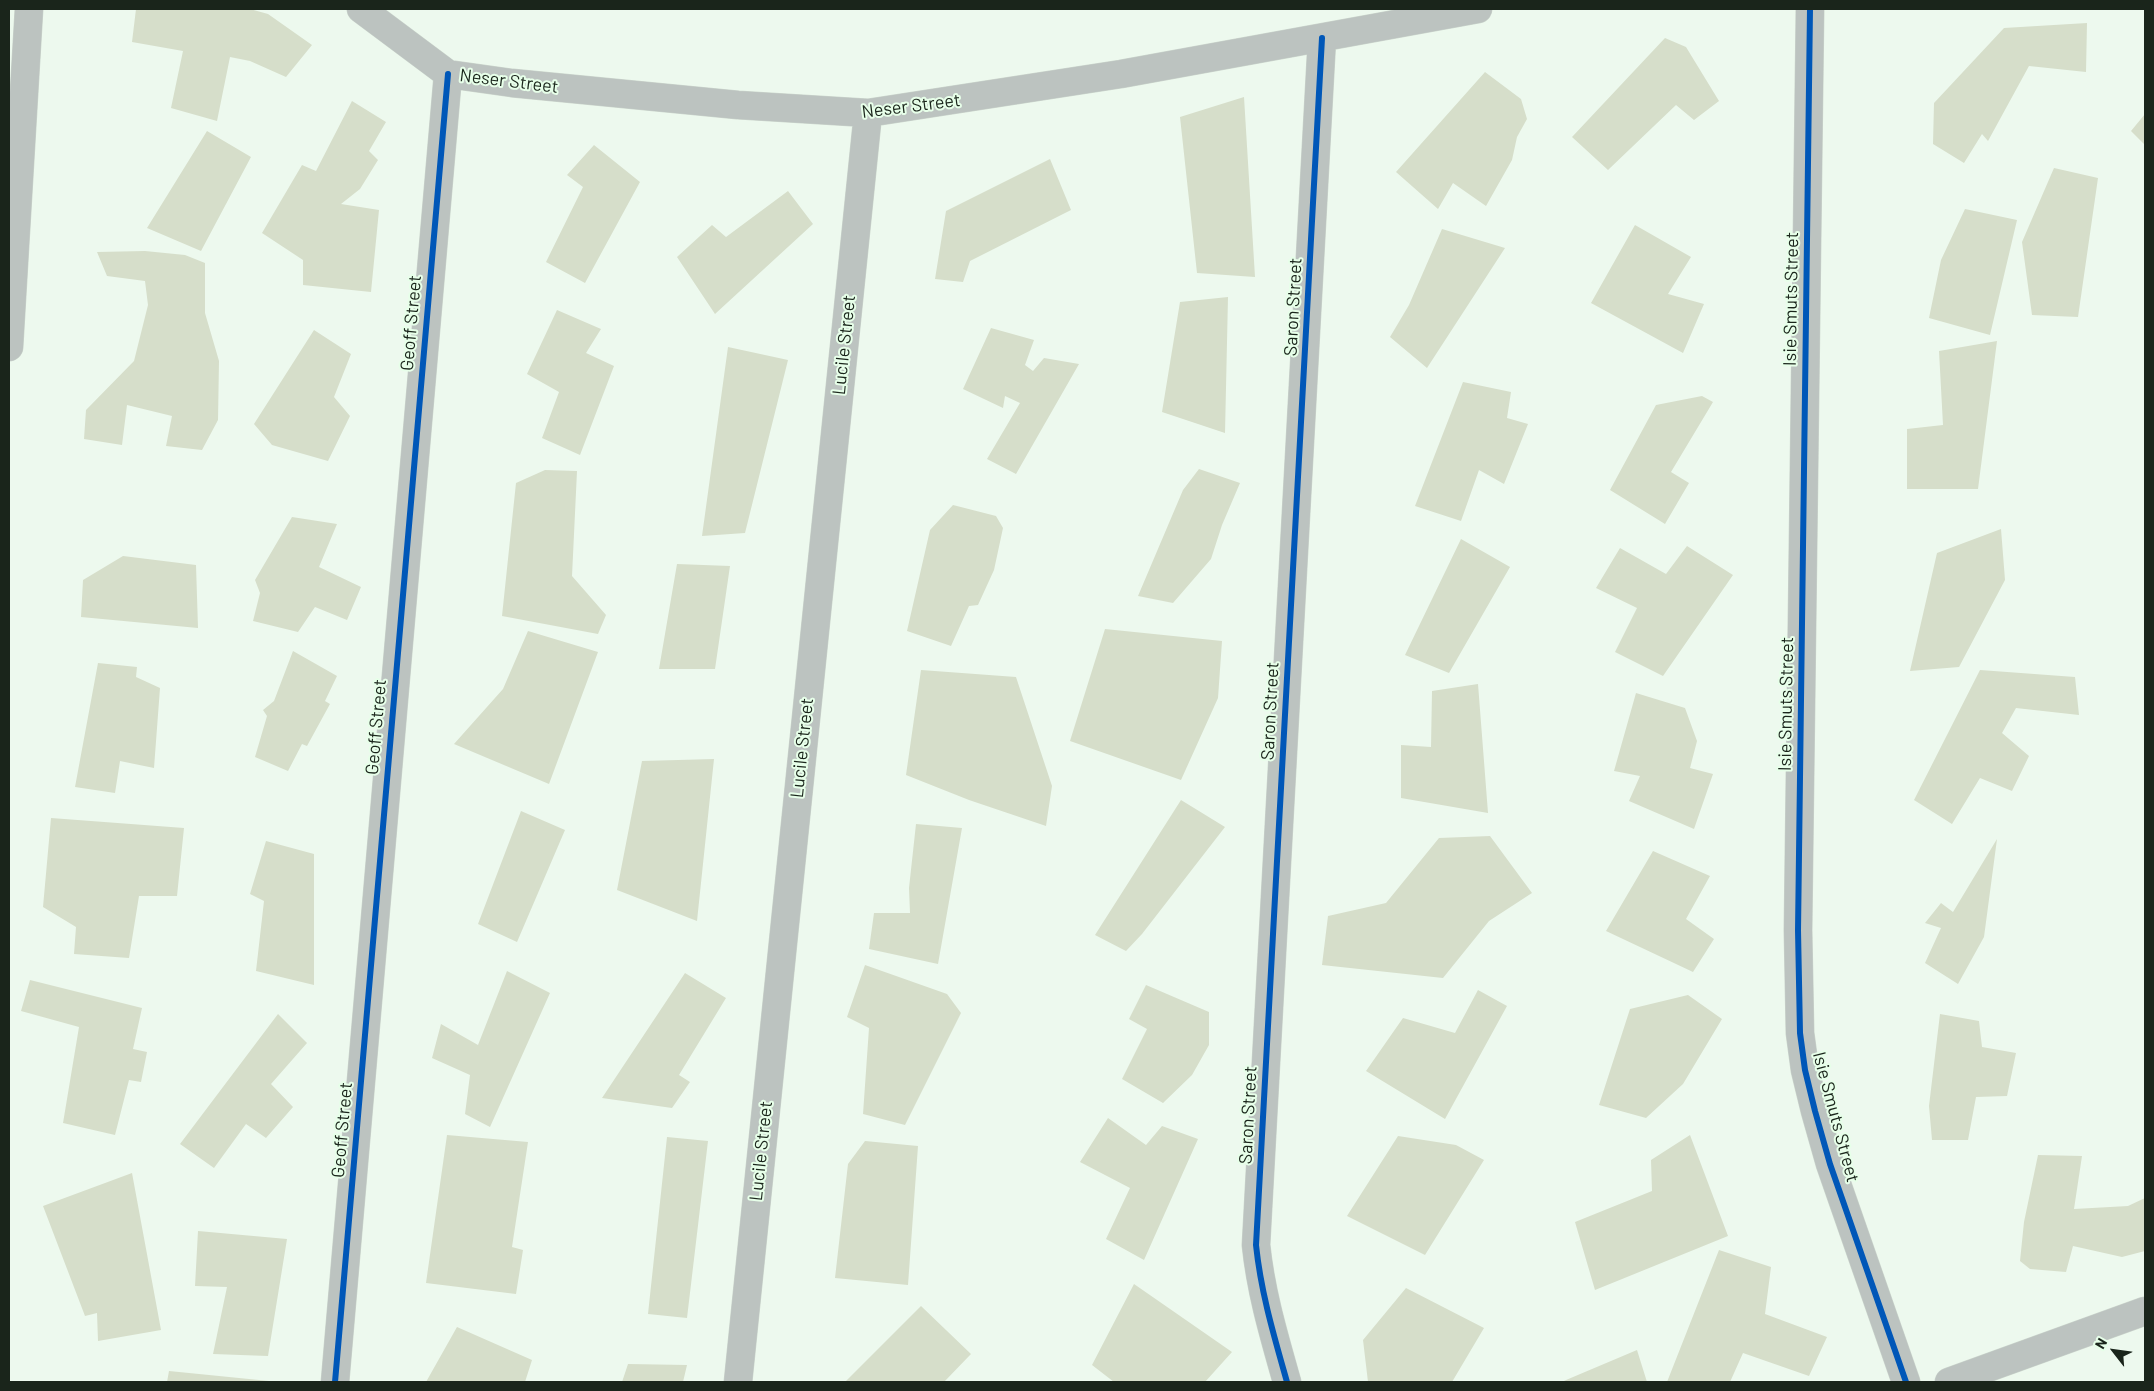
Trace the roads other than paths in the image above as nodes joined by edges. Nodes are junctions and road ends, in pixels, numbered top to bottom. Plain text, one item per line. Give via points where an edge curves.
1 (29, 9) edge
2 (361, 9) edge
3 (1478, 9) edge
4 (1810, 9) edge
5 (1322, 38) junction
6 (448, 74) junction
7 (868, 113) junction
8 (9, 347) edge
9 (2145, 1311) edge
10 (335, 1382) edge
11 (738, 1382) edge
12 (1287, 1382) edge
13 (1906, 1382) edge
14 (1949, 1382) edge

1 - 8 street
2 - 6 street, Neser Street
3 - 5 street, Neser Street
4 - 13 street, Isie Smuts Street via 1798,930 1800,1033 1805,1070 1830,1164
5 - 7 street, Neser Street
5 - 12 street, Saron Street via 1256,1245 1259,1278
6 - 7 street, Neser Street via 738,105
6 - 10 street, Geoff Street
7 - 11 street, Lucile Street
9 - 14 street

